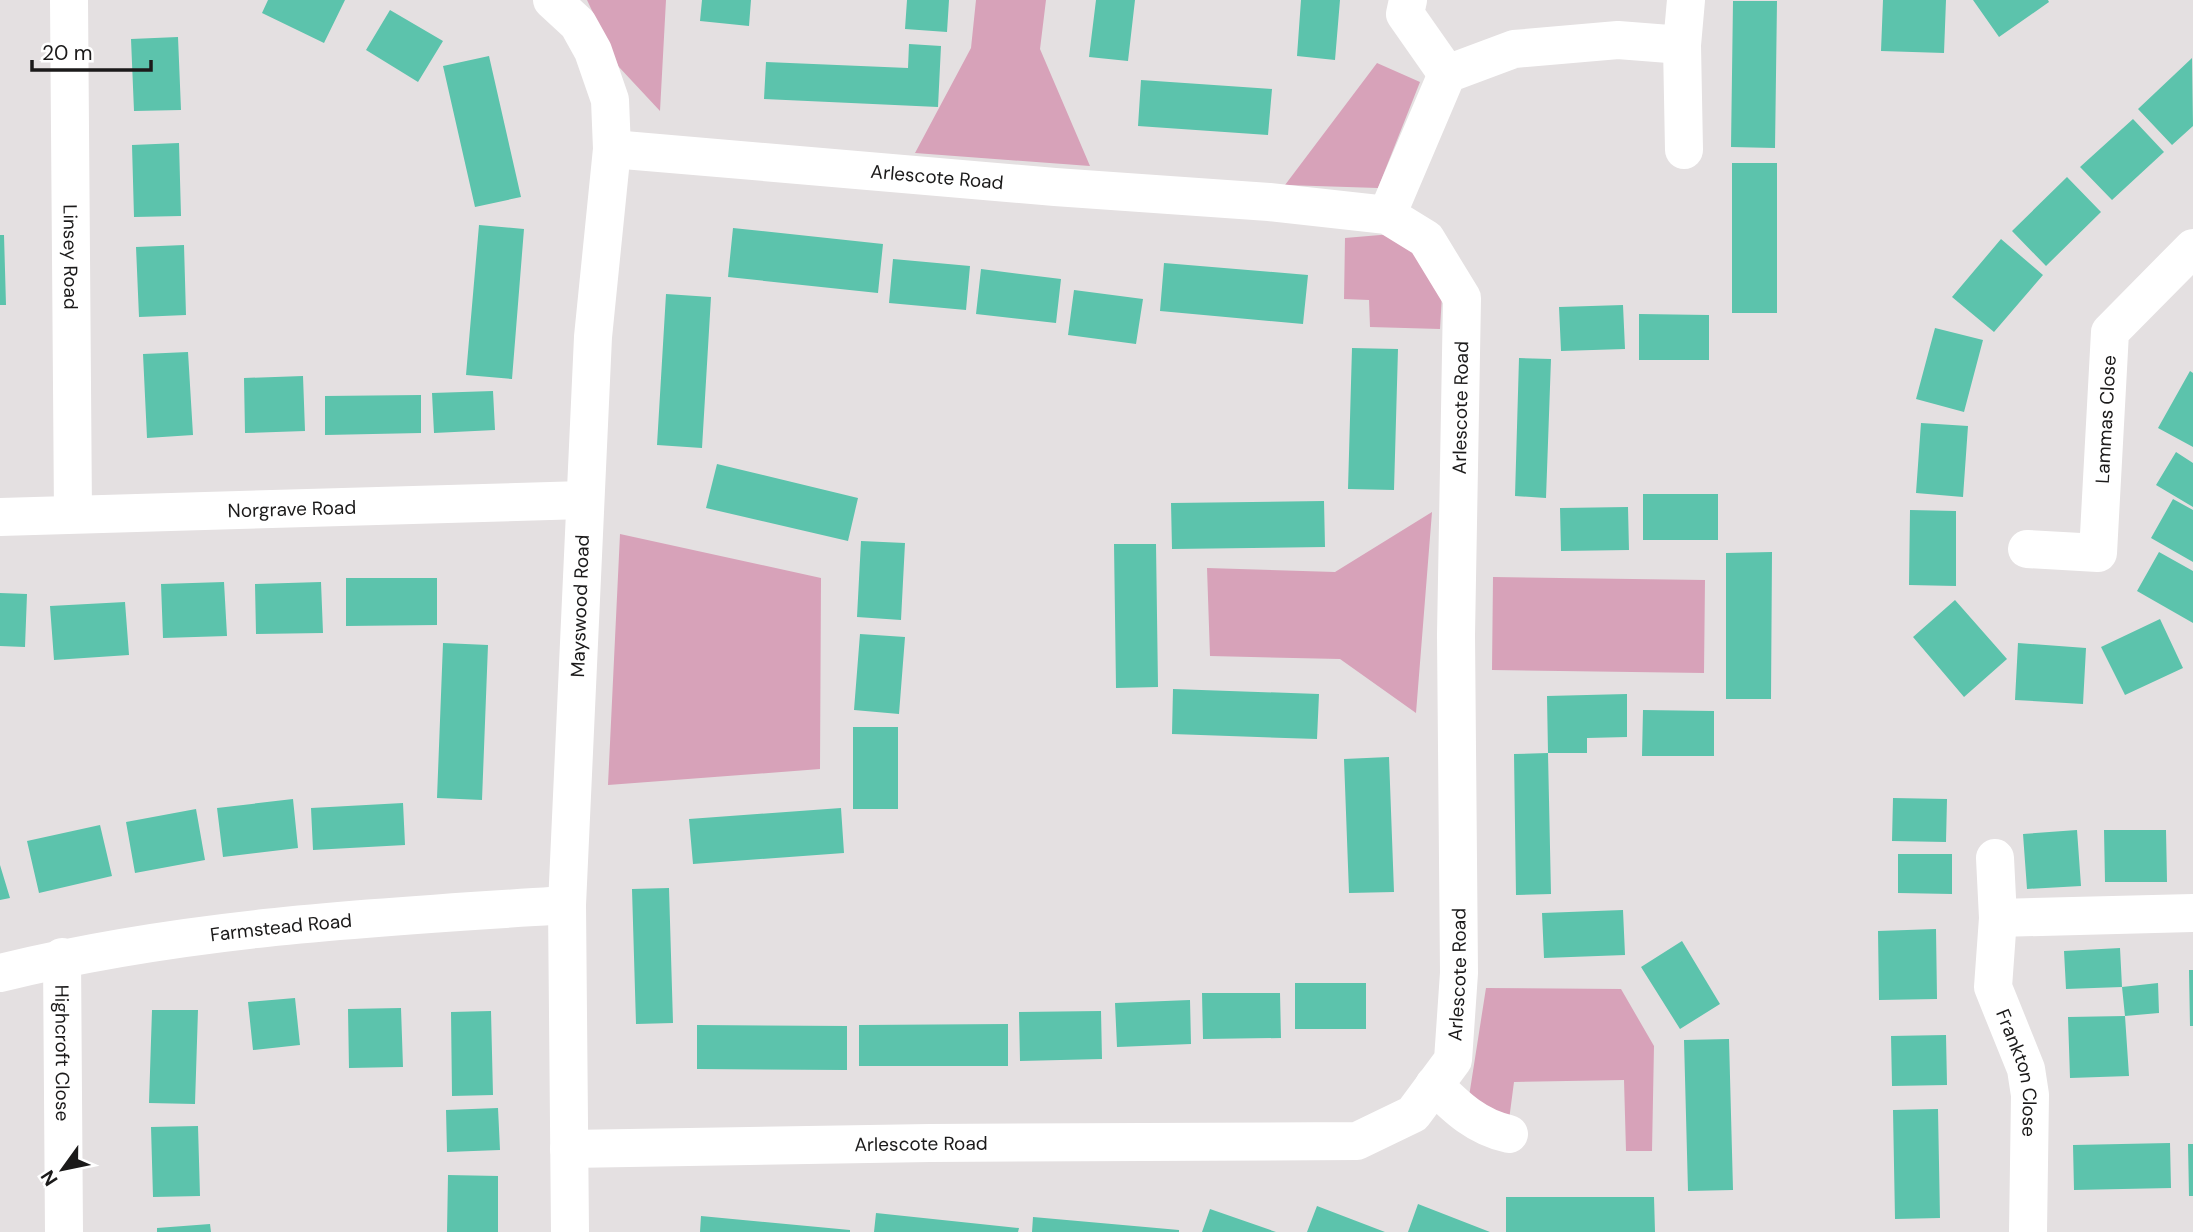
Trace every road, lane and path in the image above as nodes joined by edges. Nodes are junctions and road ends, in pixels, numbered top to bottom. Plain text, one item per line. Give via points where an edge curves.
1 (69, 0) edge
2 (552, 0) edge
3 (1408, 0) edge
4 (1686, 0) edge
5 (1682, 45) junction
6 (1447, 74) junction
7 (612, 149) junction
8 (1684, 150) dead end
9 (1387, 215) junction
10 (2193, 248) edge
11 (584, 500) junction
12 (73, 513) junction
13 (0, 517) edge
14 (2027, 549) dead end
15 (1996, 858) dead end
16 (567, 905) junction
17 (2193, 913) edge
18 (1998, 918) junction
19 (62, 957) junction
20 (0, 973) edge
21 (1434, 1085) junction
22 (1510, 1134) dead end
23 (569, 1149) junction
24 (64, 1232) edge
25 (570, 1232) edge
26 (2028, 1232) edge

1 - 12 street, Linsey Road
2 - 7 street, Mayswood Road via 578,24 593,51 610,100
3 - 6 street via 1405,14
4 - 5 street
5 - 6 street via 1618,40 1514,49
5 - 8 street
6 - 9 street
7 - 9 street, Arlescote Road
7 - 11 street, Mayswood Road via 593,337
9 - 21 street, Arlescote Road via 1426,239 1462,298 1456,635 1459,973 1453,1060
10 - 14 street, Lammas Close via 2110,332 2098,553
11 - 12 street, Norgrave Road
11 - 16 street, Mayswood Road
12 - 13 street, Norgrave Road
15 - 18 street, Frankton Close
16 - 19 street, Farmstead Road via 328,920
16 - 23 street, Mayswood Road
17 - 18 street
18 - 26 street, Frankton Close via 1993,987 2026,1069 2030,1095
19 - 20 street, Farmstead Road
19 - 24 street, Highcroft Close
21 - 22 street via 1463,1115
21 - 23 street, Arlescote Road via 1413,1114 1357,1140
23 - 25 street, Mayswood Road

